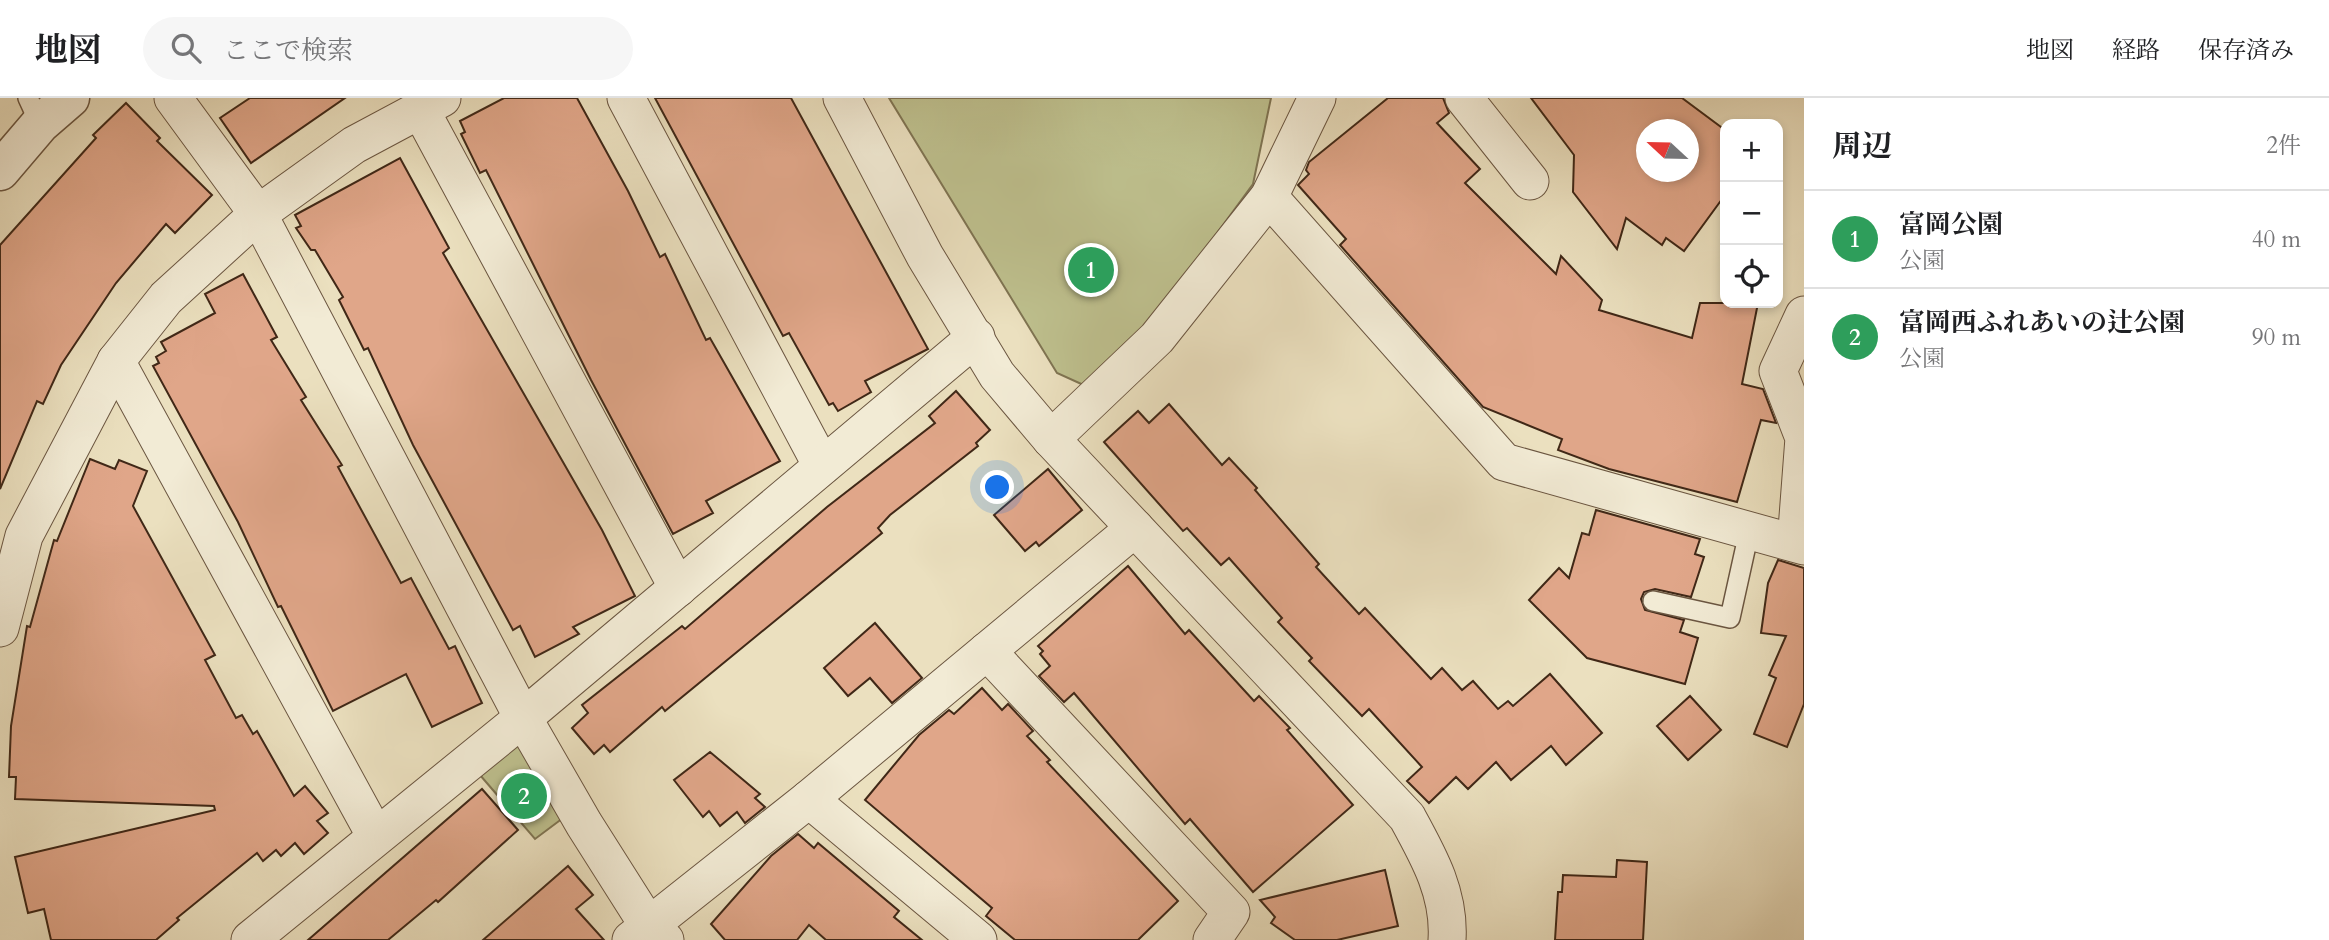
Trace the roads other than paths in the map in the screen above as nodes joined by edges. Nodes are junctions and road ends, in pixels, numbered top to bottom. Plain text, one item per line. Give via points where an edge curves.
1 (71, 98) edge
2 (173, 98) edge
3 (625, 98) edge
4 (842, 98) edge
5 (1317, 98) edge
6 (1464, 98) edge
7 (431, 104) edge
8 (34, 111) edge
9 (0, 171) edge
10 (1530, 181) dead end
11 (1269, 197) junction
12 (258, 214) junction
13 (1804, 315) edge
14 (976, 337) junction
15 (116, 362) junction
16 (1051, 439) junction
17 (822, 466) junction
18 (1135, 528) junction
19 (1749, 532) junction
20 (1800, 544) edge
21 (678, 588) junction
22 (1653, 601) dead end
23 (0, 621) edge
24 (0, 628) edge
25 (987, 651) junction
26 (523, 718) junction
27 (809, 799) junction
28 (375, 835) junction
29 (648, 935) edge
30 (250, 940) edge
31 (978, 940) edge
32 (1212, 940) edge
33 (1447, 940) edge

1 - 8 street
2 - 12 street
3 - 17 street
4 - 14 street via 925,256
5 - 11 street
6 - 10 street
7 - 12 street via 354,145
7 - 21 street
8 - 9 street
11 - 16 street via 1157,338
11 - 19 street via 1504,462
12 - 15 street via 166,298
12 - 26 street
13 - 20 street via 1778,372 1804,438
14 - 16 street via 997,375
14 - 17 street
15 - 23 street via 24,536
15 - 28 street
16 - 18 street
17 - 21 street
18 - 25 street
18 - 33 street via 1407,817 1437,873 1448,919
19 - 20 street
19 - 22 lane via 1730,618
21 - 26 street
23 - 24 street
25 - 27 street
25 - 32 street via 1231,912
26 - 28 street
26 - 29 street
27 - 29 street
27 - 31 street
28 - 30 street

